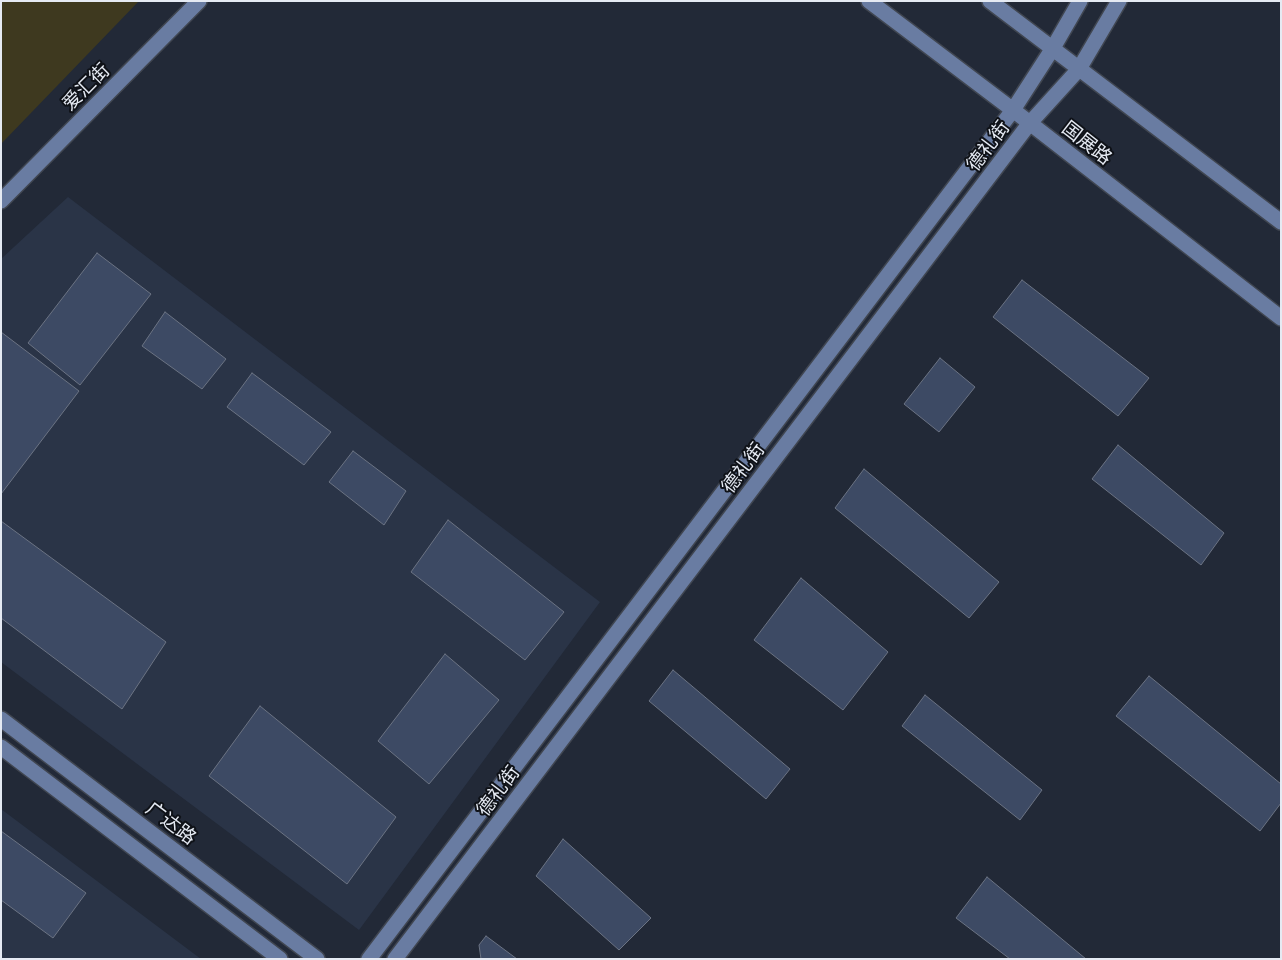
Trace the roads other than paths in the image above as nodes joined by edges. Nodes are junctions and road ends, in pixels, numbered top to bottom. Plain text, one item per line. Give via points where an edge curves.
1 (199, 1) edge
2 (868, 1) edge
3 (990, 1) edge
4 (1080, 1) edge
5 (1120, 1) edge
6 (1053, 48) junction
7 (1079, 69) junction
8 (1013, 110) junction
9 (1029, 124) junction
10 (1, 201) edge
11 (1281, 222) edge
12 (1281, 318) edge
13 (1, 719) edge
14 (1, 747) edge
15 (280, 959) edge
16 (317, 959) edge
17 (369, 959) edge
18 (395, 959) edge

1 - 10 main road, 爱汇街
2 - 8 main road, 国展路
3 - 6 main road
4 - 6 main road, 德礼街
5 - 7 main road, 德礼街
6 - 7 main road
6 - 8 main road, 德礼街
7 - 9 main road, 德礼街
7 - 11 main road
8 - 9 main road, 国展路
8 - 17 main road, 德礼街
9 - 12 main road, 国展路
9 - 18 main road, 德礼街
13 - 16 main road, 广达路
14 - 15 main road

